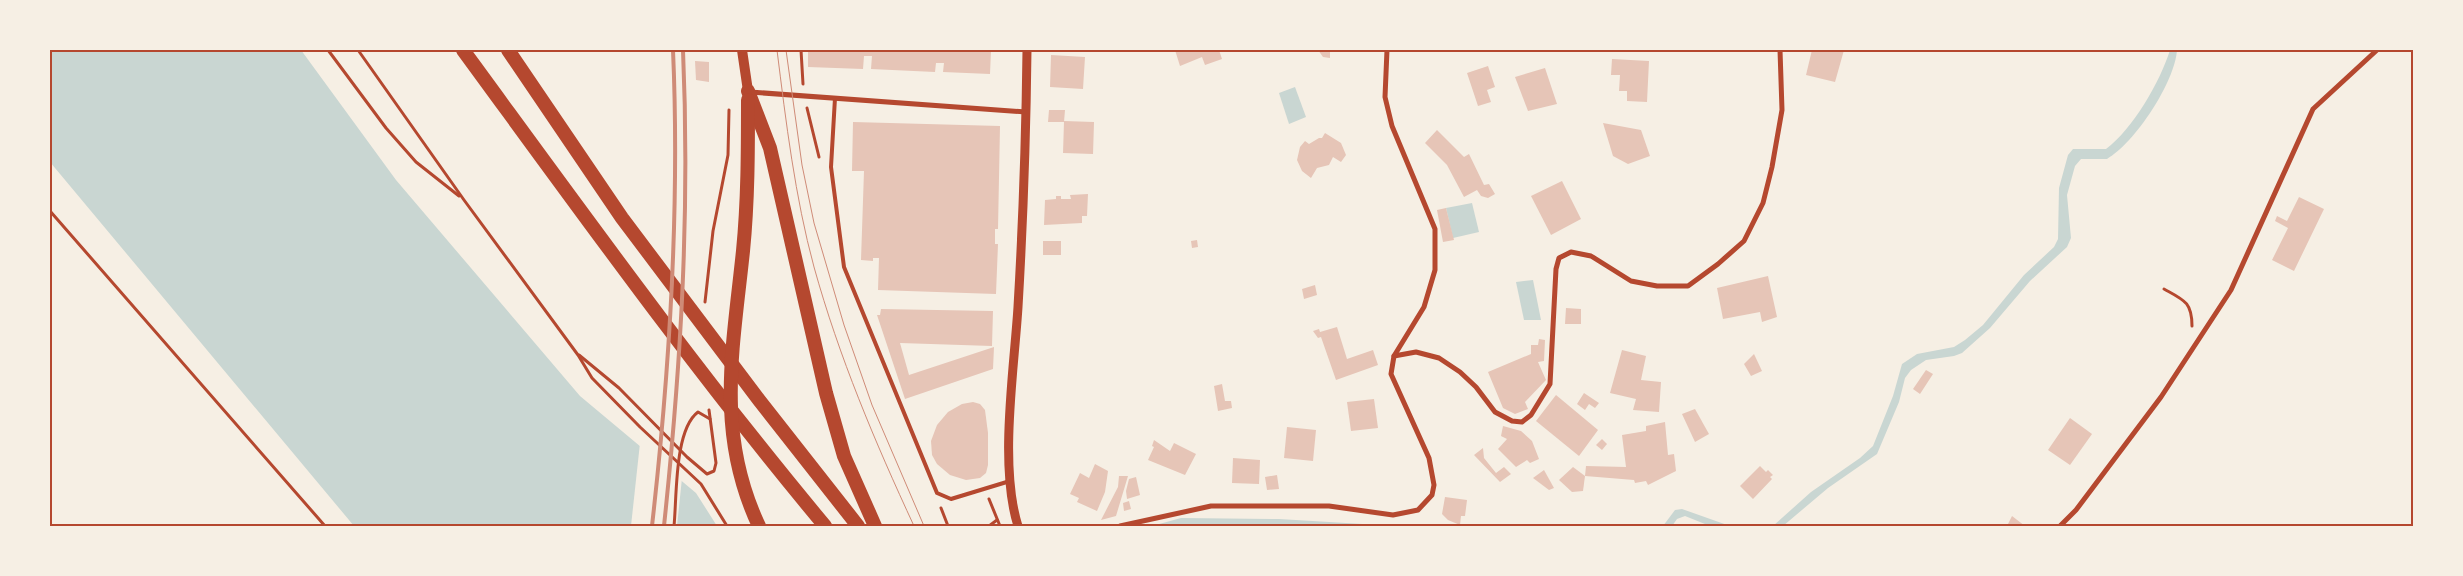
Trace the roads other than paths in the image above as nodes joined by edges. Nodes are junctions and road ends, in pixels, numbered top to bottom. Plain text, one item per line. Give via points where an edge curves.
1 (463, 50) edge
2 (508, 50) edge
3 (742, 50) edge
4 (1027, 50) edge
5 (1387, 50) edge
6 (1780, 50) edge
7 (2377, 50) edge
8 (748, 91) junction
9 (835, 98) junction
10 (1027, 112) junction
11 (1394, 356) junction
12 (1010, 481) junction
13 (759, 526) edge
14 (825, 526) edge
15 (858, 526) edge
16 (875, 526) edge
17 (1018, 526) edge
18 (1120, 526) edge
19 (2060, 526) edge

1 - 14 highway via 632,280 757,444
2 - 15 highway via 622,218
3 - 8 main road
4 - 10 street
5 - 11 street via 1385,97 1392,126 1435,228 1435,270 1424,307
6 - 11 street via 1782,110 1772,167 1763,203 1744,241 1688,286 1657,286 1631,281 1591,256 1571,252 1559,258 1550,384 1531,415 1522,422 1512,421 1495,412 1476,387 1439,358 1416,352
7 - 19 street via 2313,109 2231,290 2161,397 2088,495
8 - 9 street
8 - 13 highway via 748,171 730,378 736,461
8 - 16 highway via 770,148 826,393 844,456
9 - 10 street
9 - 12 lane via 831,167 844,267 938,493 951,499
10 - 12 street
11 - 18 street via 1391,374 1429,458 1433,475 1432,496 1418,510 1393,515 1329,506 1211,506
12 - 17 street

